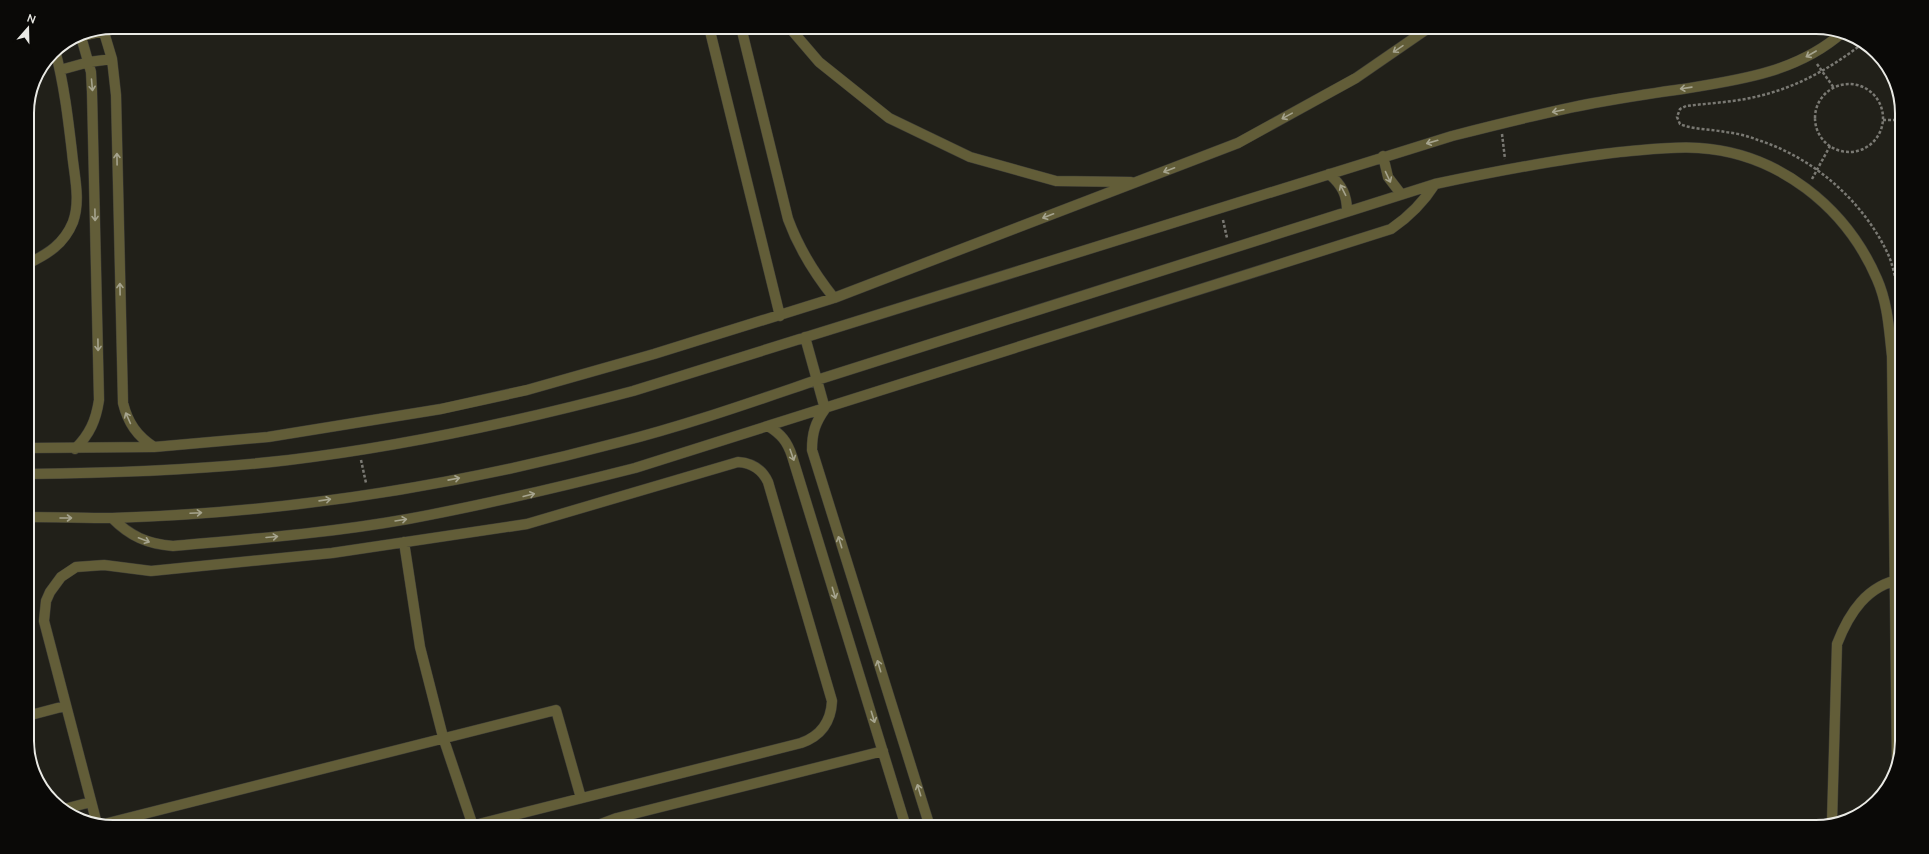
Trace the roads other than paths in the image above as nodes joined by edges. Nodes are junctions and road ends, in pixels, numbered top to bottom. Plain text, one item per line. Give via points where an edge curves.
1 (711, 34) edge
2 (743, 34) edge
3 (795, 34) edge
4 (1420, 34) edge
5 (104, 35) edge
6 (1836, 37) edge
7 (80, 41) edge
8 (57, 57) edge
9 (112, 59) junction
10 (89, 62) junction
11 (60, 70) junction
12 (1383, 156) junction
13 (1329, 174) junction
14 (1137, 182) junction
15 (1435, 184) junction
16 (1401, 194) junction
17 (1348, 211) junction
18 (34, 261) edge
19 (834, 298) junction
20 (780, 316) junction
21 (805, 337) junction
22 (817, 380) junction
23 (825, 409) junction
24 (768, 426) junction
25 (154, 447) junction
26 (34, 448) edge
27 (75, 449) junction
28 (1895, 468) edge
29 (34, 474) edge
30 (34, 517) edge
31 (112, 518) junction
32 (404, 542) junction
33 (1895, 580) edge
34 (65, 706) junction
35 (34, 714) edge
36 (443, 737) junction
37 (883, 751) junction
38 (581, 798) junction
39 (91, 802) junction
40 (70, 807) edge
41 (95, 818) edge
42 (1832, 818) edge
43 (116, 820) edge
44 (468, 820) edge
45 (494, 820) edge
46 (612, 820) edge
47 (904, 820) edge
48 (928, 820) edge

1 - 20 street
2 - 19 street via 788,219 806,261
3 - 14 street via 819,62 889,118 970,157 1056,180
4 -> 14 street via 1356,78 1238,143
5 - 9 street
6 -> 12 street via 1810,55 1776,71 1739,80 1594,103 1500,124
7 - 10 street
8 - 11 street
9 - 10 street
25 -> 9 street via 137,433 123,403 116,95
10 - 11 street
10 -> 27 street via 92,92 99,400 93,426
11 - 18 street via 65,95 76,211 70,230 59,244
12 - 13 street
12 -> 16 street via 1388,177
17 -> 13 street via 1343,190
13 - 21 street
14 -> 19 street
15 - 16 street
15 - 23 street via 1423,203 1391,229
15 - 28 street via 1507,169 1604,154 1660,148 1699,148 1738,154 1774,168 1808,188 1836,214 1860,245 1878,280 1888,318 1892,356
16 - 17 street
17 - 22 street
19 - 20 street
20 - 25 street via 527,390 441,409 268,437
21 - 22 street
21 - 29 street via 633,391 462,432 288,460 113,473
22 - 23 street
31 -> 22 street via 215,512 318,501 513,468 621,442 720,413
23 - 24 street
48 -> 23 street via 812,450 812,435 816,421
31 -> 24 street via 139,539 161,545 290,536 406,519 521,496 635,468
24 -> 37 street via 788,443
25 - 27 street
26 - 27 street
30 -> 31 street
32 - 34 street via 332,553 151,571 104,564 76,567 54,584 44,611 46,631
32 - 36 street via 420,647
32 - 38 street via 527,524 738,462 755,466 765,476 832,701 826,725 815,737 801,743
33 - 42 street via 1875,590 1858,604 1845,622 1837,644
34 - 35 street
34 - 39 street
36 - 38 street via 556,710
36 - 43 street
36 - 44 street
37 - 46 street
37 - 47 street
38 - 45 street
39 - 40 street
39 - 41 street

